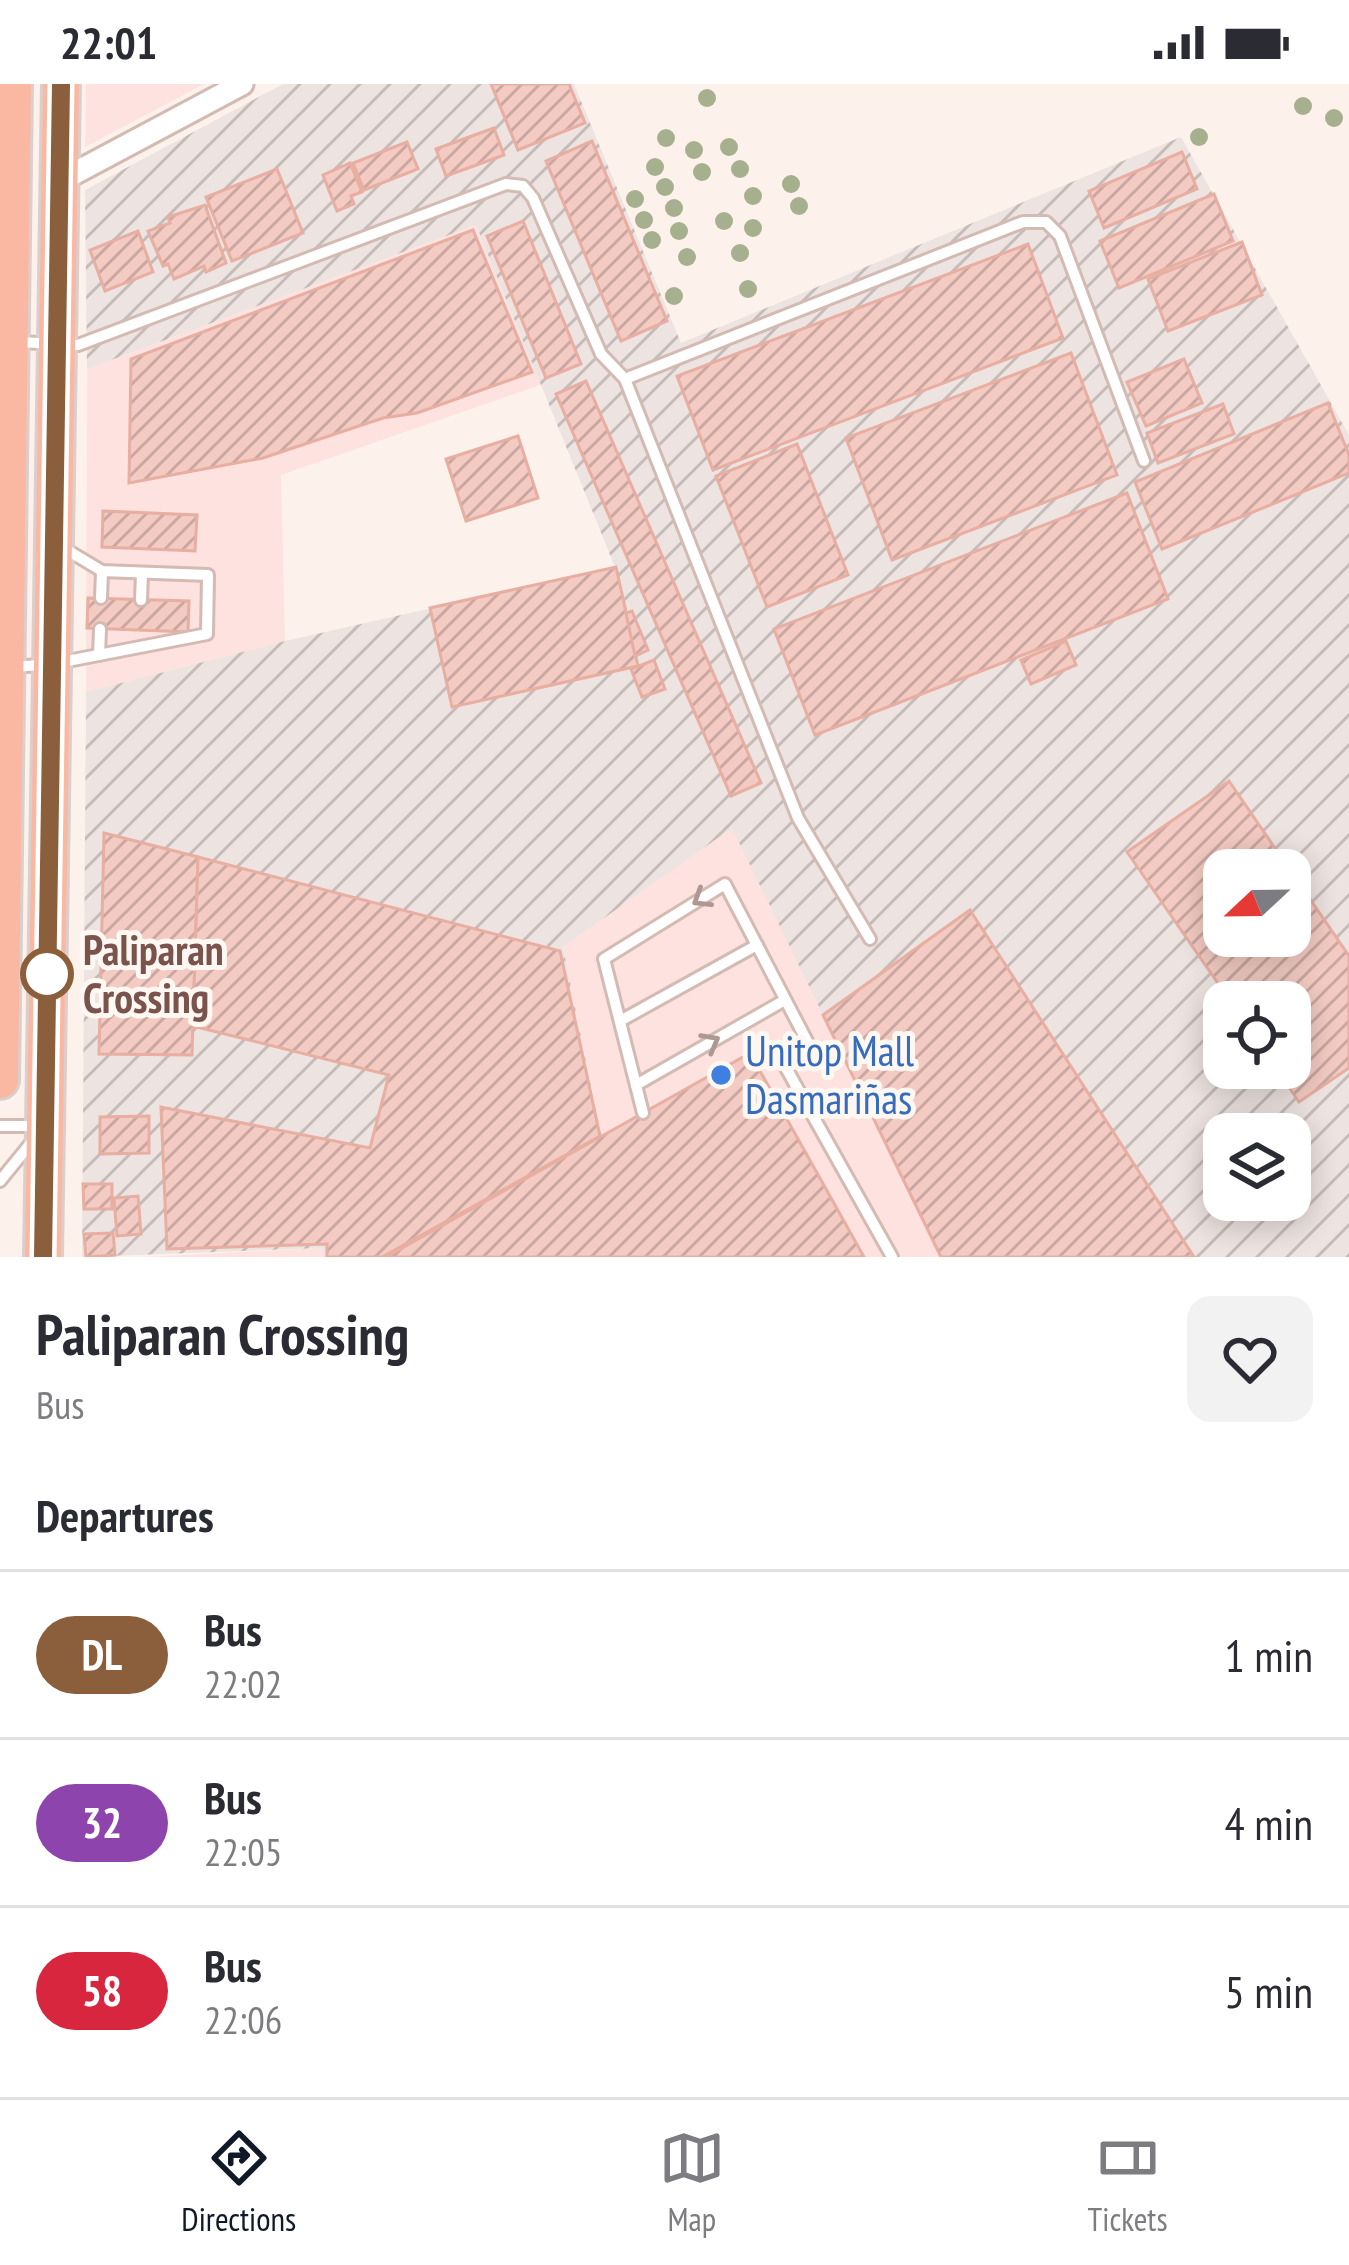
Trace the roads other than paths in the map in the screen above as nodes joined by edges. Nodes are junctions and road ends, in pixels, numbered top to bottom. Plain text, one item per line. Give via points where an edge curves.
1 (13, 84) edge
2 (61, 84) edge
3 (242, 84) edge
4 (60, 181) junction
5 (10, 342) junction
6 (57, 344) junction
7 (625, 379) junction
8 (1144, 461) dead end
9 (4, 537) edge
10 (54, 541) junction
11 (101, 571) junction
12 (142, 573) junction
13 (100, 598) dead end
14 (141, 600) dead end
15 (100, 628) dead end
16 (140, 630) dead end
17 (140, 647) junction
18 (99, 655) junction
19 (52, 664) junction
20 (5, 668) junction
21 (51, 719) junction
22 (5, 727) junction
23 (870, 939) dead end
24 (757, 945) junction
25 (785, 1000) junction
26 (620, 1021) junction
27 (0, 1080) edge
28 (636, 1085) junction
29 (643, 1113) dead end
30 (0, 1126) edge
31 (45, 1126) junction
32 (0, 1181) edge
33 (43, 1257) edge
34 (892, 1257) edge

1 - 5 highway
2 - 4 highway
3 - 4 street
4 - 6 highway
5 - 6 lane
5 - 9 highway
6 - 7 lane via 78,345 506,184 523,186 533,198 601,354
6 - 10 highway
7 - 8 lane via 1024,222 1046,222 1060,236
7 - 23 lane via 798,818
9 - 20 highway
10 - 11 lane
10 - 19 highway
11 - 12 lane
11 - 13 lane
12 - 14 lane
12 - 17 lane via 208,575 207,634
15 - 18 lane
16 - 17 lane
17 - 18 lane
18 - 19 lane
19 - 20 lane
19 - 21 highway
20 - 22 highway
21 - 22 lane
21 - 31 highway
22 - 27 highway
24 - 25 lane
24 - 26 lane
24 -> 26 lane via 725,884 604,959
28 -> 25 lane
25 - 34 lane via 808,1043 781,1059
26 - 28 lane
28 - 29 lane
30 - 31 lane
31 - 32 lane
31 - 33 highway

